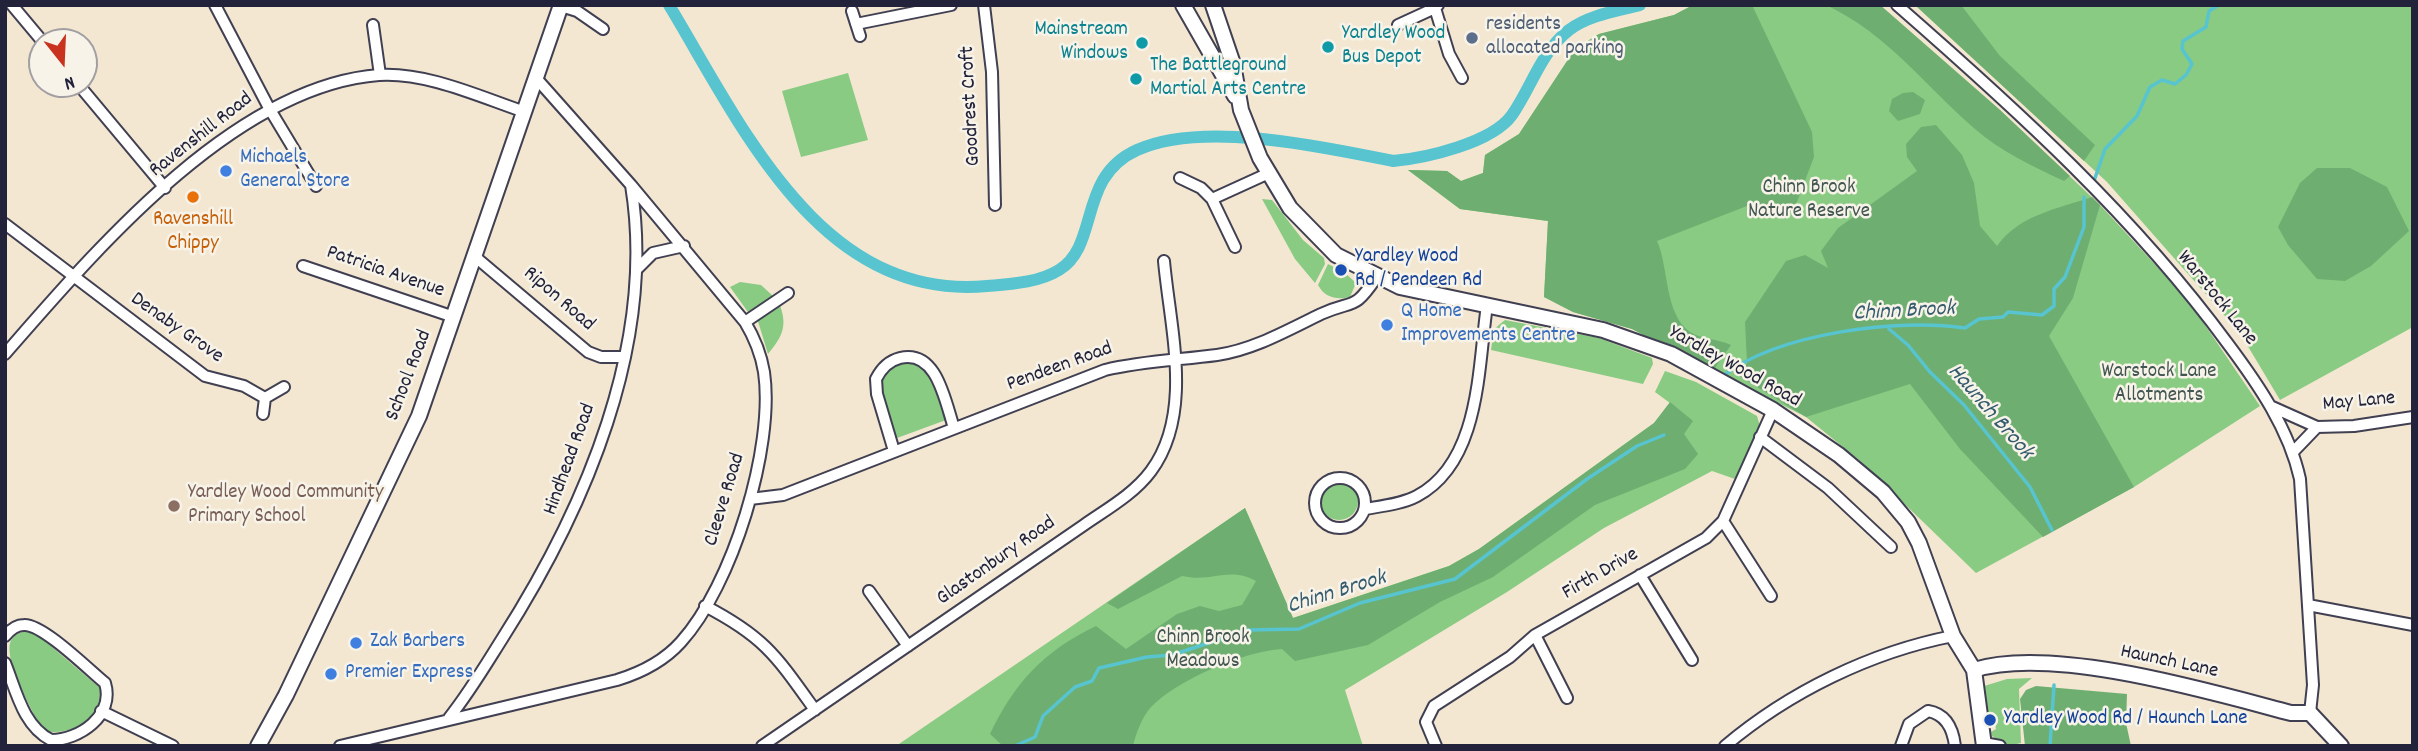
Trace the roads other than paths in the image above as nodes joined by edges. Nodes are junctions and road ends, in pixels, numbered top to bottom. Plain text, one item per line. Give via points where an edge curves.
1 (12, 5) edge
2 (215, 5) edge
3 (951, 5) edge
4 (984, 5) edge
5 (1183, 5) edge
6 (1213, 5) edge
7 (1897, 5) edge
8 (561, 6) edge
9 (1437, 6) edge
10 (852, 11) dead end
11 (1220, 23) junction
12 (856, 24) junction
13 (373, 25) dead end
14 (1398, 25) dead end
15 (31, 28) edge
16 (603, 29) dead end
17 (1198, 32) junction
18 (860, 36) dead end
19 (380, 75) junction
20 (536, 78) junction
21 (1462, 78) dead end
22 (90, 98) edge
23 (1240, 107) junction
24 (269, 108) junction
25 (522, 111) junction
26 (1269, 173) junction
27 (1180, 178) dead end
28 (631, 185) junction
29 (316, 186) dead end
30 (165, 188) junction
31 (1212, 199) junction
32 (995, 205) dead end
33 (5, 224) edge
34 (684, 246) junction
35 (1236, 247) dead end
36 (473, 256) junction
37 (1164, 261) dead end
38 (303, 266) dead end
39 (638, 268) junction
40 (72, 277) junction
41 (1376, 278) junction
42 (788, 293) dead end
43 (1487, 304) junction
44 (454, 317) junction
45 (746, 322) junction
46 (5, 355) edge
47 (624, 357) junction
48 (1174, 358) junction
49 (284, 387) dead end
50 (265, 398) junction
51 (2270, 406) junction
52 (1773, 410) junction
53 (263, 414) dead end
54 (2413, 417) edge
55 (2317, 427) junction
56 (954, 428) junction
57 (1760, 437) junction
58 (894, 451) junction
59 (2293, 452) junction
60 (750, 499) junction
61 (1365, 509) junction
62 (1723, 522) junction
63 (1891, 547) dead end
64 (1640, 575) junction
65 (869, 592) dead end
66 (1770, 596) dead end
67 (2308, 605) junction
68 (705, 606) junction
69 (2413, 625) edge
70 (1535, 635) junction
71 (5, 636) edge
72 (1953, 636) junction
73 (908, 646) junction
74 (1692, 660) dead end
75 (5, 663) edge
76 (1973, 670) junction
77 (1567, 698) dead end
78 (815, 710) junction
79 (102, 711) junction
80 (2310, 713) junction
81 (449, 718) junction
82 (63, 743) edge
83 (1984, 744) edge
84 (173, 746) edge
85 (258, 746) edge
86 (340, 746) edge
87 (762, 746) edge
88 (1436, 746) edge
89 (1726, 746) edge
90 (1901, 746) edge
91 (1955, 746) edge
92 (2000, 746) edge
93 (2341, 746) edge

1 - 15 street
2 - 24 street
3 - 12 street
4 - 32 street, Goodrest Croft via 992,72
5 - 17 street, Yardley Wood Road
6 - 11 street, Yardley Wood Road
7 - 51 street, Warstock Lane via 2008,103 2089,183 2187,290
8 - 16 street
8 - 20 street, School Road
9 - 14 street
9 - 21 street via 1449,54
10 - 12 street
11 - 17 street
11 - 23 street, Yardley Wood Road
12 - 18 street
13 - 19 street
17 - 23 street, Yardley Wood Road
19 - 24 street, Ravenshill Road via 320,85
19 - 25 street, Ravenshill Road via 423,80
20 - 25 street, School Road
20 - 28 street, Cleeve Road
22 - 30 street
23 - 26 street, Yardley Wood Road
24 - 29 street
24 - 30 street, Ravenshill Road
25 - 36 street, School Road
26 - 31 street
26 - 41 street, Yardley Wood Road via 1290,208 1318,238 1336,255
27 - 31 street
28 - 34 street, Cleeve Road
28 - 39 street, Hindhead Road via 638,226
30 - 40 street, Ravenshill Road
31 - 35 street
33 - 40 street, Denaby Grove
34 - 39 street via 653,253
34 - 45 street, Cleeve Road
36 - 44 street, School Road
36 - 47 street, Ripon Road via 588,352
37 - 48 street, Glastonbury Road
38 - 44 street, Patricia Avenue
39 - 47 street, Hindhead Road
40 - 46 street, Ravenshill Road
40 - 50 street, Denaby Grove via 205,376 244,386
41 - 43 street, Yardley Wood Road via 1431,296
41 - 48 street, Pendeen Road via 1355,304 1327,311 1277,336 1218,355
42 - 45 street
43 - 52 street, Yardley Wood Road via 1603,330 1671,354
43 - 61 street via 1470,424 1454,458 1436,483 1416,497
44 - 85 street, School Road via 401,455
45 - 60 street, Cleeve Road via 762,362 765,397 762,444
47 - 81 street, Hindhead Road via 595,458 564,535 543,575
48 - 56 street, Pendeen Road via 1105,370
48 - 73 street, Glastonbury Road via 1173,422 1150,473 1084,526
49 - 50 street
50 - 53 street
51 - 55 street, May Lane
51 - 59 street, Warstock Lane
52 - 57 street, Firth Drive
52 - 72 street, Yardley Wood Road via 1839,455 1897,506 1920,543
54 - 55 street, May Lane
55 - 59 street
56 - 58 street, Pendeen Road
56 - 58 street via 928,364 908,356 894,359 876,379
57 - 62 street, Firth Drive
57 - 63 street via 1828,488
58 - 60 street, Pendeen Road via 783,495
59 - 67 street, Warstock Lane via 2300,479
60 - 68 street, Cleeve Road via 730,556
61 - 61 street via 1349,527 1332,527 1319,518 1316,494 1334,478 1352,480 1363,492
62 - 64 street, Firth Drive via 1706,538
62 - 66 street
64 - 70 street, Firth Drive
64 - 74 street
65 - 73 street
67 - 69 street
67 - 80 street, Warstock Lane via 2313,685
68 - 78 street via 741,624 773,651
68 - 81 street, Cleeve Road via 681,642 631,676
70 - 77 street
70 - 88 street, Firth Drive via 1510,657 1434,706 1426,722
71 - 79 street via 24,625 40,630 105,683 107,700
72 - 76 street, Yardley Wood Road
72 - 89 street via 1838,675 1775,710
73 - 78 street, Glastonbury Road
75 - 82 street via 34,728
76 - 80 street, Haunch Lane via 2026,663 2108,671 2291,713
76 - 83 street, Yardley Wood Road
78 - 87 street, Glastonbury Road
79 - 82 street via 82,733
79 - 84 street
80 - 93 street
81 - 86 street, Cleeve Road
83 - 92 street
90 - 91 street via 1909,724 1928,711 1946,719

